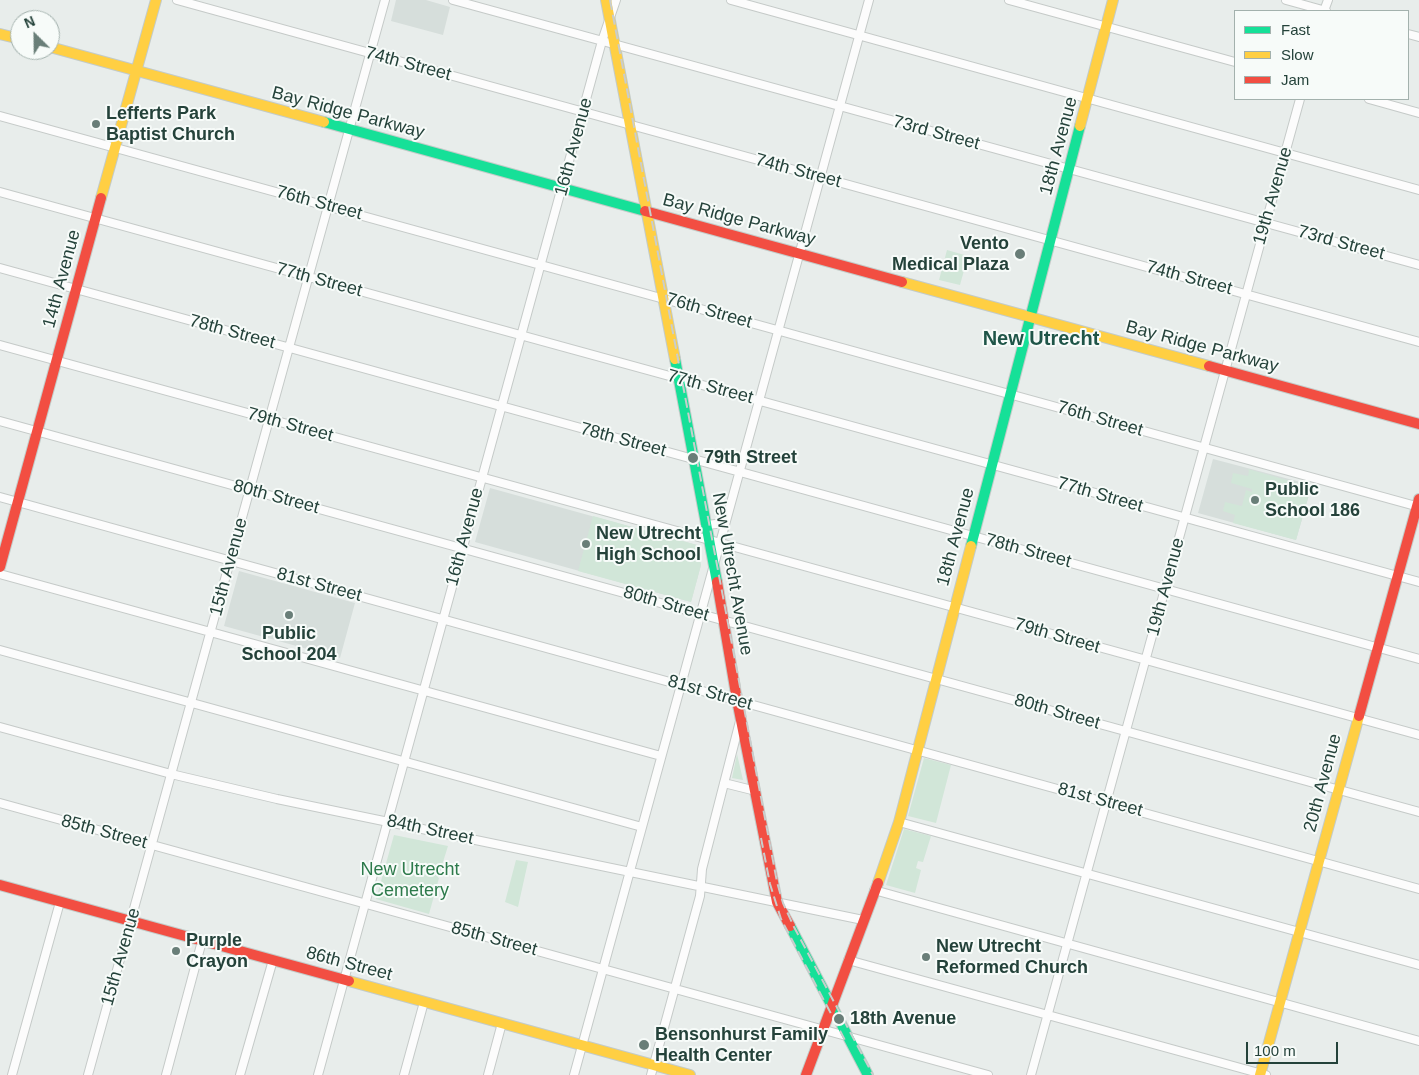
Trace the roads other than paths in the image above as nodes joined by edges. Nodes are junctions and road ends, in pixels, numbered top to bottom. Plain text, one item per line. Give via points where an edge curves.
1 (156, 0) edge
2 (177, 0) edge
3 (385, 0) edge
4 (453, 0) edge
5 (606, 0) edge
6 (616, 0) edge
7 (731, 0) edge
8 (869, 0) edge
9 (1009, 0) edge
10 (1113, 0) edge
11 (1286, 0) edge
12 (1321, 10) edge
13 (610, 21) junction
14 (1105, 26) junction
15 (860, 35) junction
16 (602, 41) junction
17 (614, 44) junction
18 (60, 50) edge
19 (370, 53) junction
20 (1234, 62) edge
21 (136, 71) junction
22 (1088, 98) junction
23 (1300, 100) edge
24 (1373, 100) edge
25 (840, 106) junction
26 (583, 112) junction
27 (1419, 112) edge
28 (0, 116) edge
29 (631, 125) junction
30 (349, 130) junction
31 (114, 147) junction
32 (1285, 153) junction
33 (1069, 170) junction
34 (820, 177) junction
35 (562, 188) junction
36 (1419, 190) edge
37 (0, 192) edge
38 (328, 205) junction
39 (648, 212) junction
40 (96, 218) junction
41 (1265, 222) junction
42 (1050, 241) junction
43 (799, 254) junction
44 (541, 265) junction
45 (1419, 265) edge
46 (0, 268) edge
47 (309, 277) junction
48 (76, 289) junction
49 (1246, 293) junction
50 (663, 298) junction
51 (1030, 317) junction
52 (778, 330) junction
53 (522, 336) junction
54 (1419, 342) edge
55 (0, 345) edge
56 (289, 348) junction
57 (57, 360) junction
58 (1225, 370) junction
59 (678, 379) junction
60 (1010, 393) junction
61 (758, 400) junction
62 (502, 407) junction
63 (270, 419) junction
64 (0, 421) edge
65 (1419, 424) edge
66 (38, 432) junction
67 (1204, 448) junction
68 (694, 460) junction
69 (991, 465) junction
70 (739, 471) junction
71 (482, 477) junction
72 (250, 490) junction
73 (0, 498) edge
74 (18, 502) junction
75 (1418, 504) edge
76 (1185, 519) junction
77 (725, 523) junction
78 (707, 525) junction
79 (973, 536) junction
80 (715, 542) junction
81 (462, 548) junction
82 (230, 561) junction
83 (714, 564) junction
84 (0, 567) edge
85 (0, 574) edge
86 (1397, 576) junction
87 (1419, 582) edge
88 (1165, 589) junction
89 (954, 607) junction
90 (700, 613) junction
91 (443, 620) junction
92 (724, 620) junction
93 (211, 632) junction
94 (1378, 648) junction
95 (0, 650) edge
96 (1419, 659) edge
97 (1146, 660) junction
98 (936, 678) junction
99 (680, 684) junction
100 (423, 690) junction
101 (738, 700) junction
102 (191, 703) junction
103 (741, 718) junction
104 (1358, 718) junction
105 (0, 727) edge
106 (1126, 731) junction
107 (1419, 735) edge
108 (917, 749) junction
109 (661, 756) junction
110 (404, 761) junction
111 (171, 774) junction
112 (724, 783) junction
113 (1338, 790) junction
114 (756, 791) junction
115 (1106, 802) junction
116 (0, 803) edge
117 (1419, 812) edge
118 (388, 822) junction
119 (899, 822) junction
120 (642, 827) junction
121 (152, 845) junction
122 (1319, 860) junction
123 (628, 870) junction
124 (1087, 873) junction
125 (0, 885) edge
126 (701, 886) junction
127 (1419, 888) edge
128 (874, 890) junction
129 (60, 902) junction
130 (777, 902) junction
131 (365, 903) junction
132 (863, 920) junction
133 (130, 921) junction
134 (1299, 931) junction
135 (202, 941) junction
136 (1066, 944) junction
137 (273, 960) junction
138 (848, 960) junction
139 (1419, 965) edge
140 (603, 969) junction
141 (344, 980) junction
142 (674, 988) junction
143 (424, 1002) junction
144 (1280, 1002) junction
145 (832, 1005) junction
146 (1048, 1014) junction
147 (502, 1023) junction
148 (823, 1030) junction
149 (847, 1036) junction
150 (1419, 1041) edge
151 (582, 1045) junction
152 (652, 1070) edge
153 (1262, 1074) edge
154 (12, 1075) edge
155 (88, 1075) edge
156 (166, 1075) edge
157 (240, 1075) edge
158 (318, 1075) edge
159 (404, 1075) edge
160 (488, 1075) edge
161 (574, 1075) edge
162 (690, 1075) edge
163 (806, 1075) edge
164 (868, 1075) edge
165 (988, 1075) edge
166 (1030, 1075) edge

1 - 21 street, 14th Avenue
2 - 19 street, 74th Street
3 - 19 street, 15th Avenue
4 - 16 street, 73rd Street
5 - 13 street, New Utrecht Avenue
6 - 13 street, 16th Avenue
7 - 15 street
8 - 15 street
9 - 14 street
10 - 14 street, 18th Avenue
11 - 12 street
13 - 16 street, 16th Avenue
13 - 17 street, New Utrecht Avenue
14 - 20 street
14 - 22 street, 18th Avenue
15 - 22 street
15 - 25 street
16 - 17 street, 73rd Street
16 - 26 street, 16th Avenue
17 - 25 street, 73rd Street
17 - 29 street, New Utrecht Avenue
18 - 21 street, Bay Ridge Parkway
19 - 26 street, 74th Street
19 - 30 street, 15th Avenue
21 - 30 street, Bay Ridge Parkway
21 - 31 street, 14th Avenue
22 - 32 street
22 - 33 street, 18th Avenue
23 - 32 street, 19th Avenue
24 - 27 street
25 - 33 street, 73rd Street
25 - 34 street
26 - 29 street, 74th Street
26 - 35 street, 16th Avenue
28 - 31 street, 76th Street
29 - 34 street, 74th Street
29 - 39 street, New Utrecht Avenue
30 - 35 street, Bay Ridge Parkway
30 - 38 street, 15th Avenue
31 - 38 street, 76th Street
31 - 40 street, 14th Avenue
32 - 36 street
32 - 41 street, 19th Avenue
33 - 41 street, 73rd Street
33 - 42 street, 18th Avenue
34 - 42 street, 74th Street
34 - 43 street
35 - 39 street, Bay Ridge Parkway
35 - 44 street, 16th Avenue
37 - 40 street, 77th Street
38 - 44 street, 76th Street
38 - 47 street, 15th Avenue
39 - 43 street, Bay Ridge Parkway
39 - 50 street, New Utrecht Avenue
40 - 47 street, 77th Street
40 - 48 street, 14th Avenue
41 - 45 street, 73rd Street
41 - 49 street, 19th Avenue
42 - 49 street, 74th Street
42 - 51 street, 18th Avenue
43 - 51 street, Bay Ridge Parkway
43 - 52 street
44 - 50 street, 76th Street
44 - 53 street, 16th Avenue
46 - 48 street, 78th Street
47 - 53 street, 77th Street
47 - 56 street, 15th Avenue
48 - 56 street, 78th Street
48 - 57 street, 14th Avenue
49 - 54 street, 74th Street
49 - 58 street, 19th Avenue
50 - 52 street, 76th Street
50 - 59 street, New Utrecht Avenue
51 - 58 street, Bay Ridge Parkway
51 - 60 street, 18th Avenue
52 - 60 street, 76th Street
52 - 61 street
53 - 59 street, 77th Street
53 - 62 street, 16th Avenue
55 - 57 street, 79th Street
56 - 62 street, 78th Street
56 - 63 street, 15th Avenue
57 - 63 street, 79th Street
57 - 66 street, 14th Avenue
58 - 65 street, Bay Ridge Parkway
58 - 67 street, 19th Avenue
59 - 61 street, 77th Street
59 - 68 street, New Utrecht Avenue
60 - 67 street, 76th Street
60 - 69 street, 18th Avenue
61 - 69 street, 77th Street
61 - 70 street
62 - 68 street, 78th Street
62 - 71 street, 16th Avenue
63 - 71 street, 79th Street
63 - 72 street, 15th Avenue
64 - 66 street, 80th Street
66 - 72 street, 80th Street
66 - 74 street, 14th Avenue
67 - 75 street, 76th Street
67 - 76 street, 19th Avenue
68 - 70 street, 78th Street
68 - 78 street, New Utrecht Avenue
69 - 76 street, 77th Street
69 - 79 street, 18th Avenue
70 - 77 street
70 - 79 street, 78th Street
71 - 80 street, 79th Street
71 - 81 street, 16th Avenue
72 - 81 street, 80th Street
72 - 82 street, 15th Avenue
73 - 74 street, 81st Street
74 - 82 street, 81st Street
74 - 84 street, 14th Avenue
75 - 86 street, 20th Avenue
76 - 86 street, 77th Street
76 - 88 street, 19th Avenue
77 - 78 street
77 - 80 street
78 - 80 street, New Utrecht Avenue
79 - 88 street, 78th Street
79 - 89 street, 18th Avenue
80 - 83 street, New Utrecht Avenue
80 - 89 street, 79th Street
81 - 90 street, 80th Street
81 - 91 street, 16th Avenue
82 - 91 street, 81st Street
82 - 93 street, 15th Avenue
83 - 90 street
83 - 92 street, New Utrecht Avenue
85 - 93 street
86 - 87 street, 77th Street
86 - 94 street, 20th Avenue
88 - 94 street, 78th Street
88 - 97 street, 19th Avenue
89 - 97 street, 79th Street
89 - 98 street, 18th Avenue
90 - 92 street, 80th Street
90 - 99 street
91 - 99 street, 81st Street
91 - 100 street, 16th Avenue
92 - 98 street, 80th Street
92 - 101 street, New Utrecht Avenue
93 - 100 street
93 - 102 street, 15th Avenue
94 - 96 street, 78th Street
94 - 104 street, 20th Avenue
95 - 102 street
97 - 104 street, 79th Street
97 - 106 street, 19th Avenue
98 - 106 street, 80th Street
98 - 108 street, 18th Avenue
99 - 101 street, 81st Street
99 - 109 street
100 - 109 street
100 - 110 street, 16th Avenue
101 - 103 street, New Utrecht Avenue
101 - 108 street, 81st Street
102 - 110 street
102 - 111 street, 15th Avenue
103 - 112 street
103 - 114 street, New Utrecht Avenue
104 - 107 street, 79th Street
104 - 113 street, 20th Avenue
105 - 111 street, 84th Street
106 - 113 street, 80th Street
106 - 115 street, 19th Avenue
108 - 115 street, 81st Street
108 - 119 street, 18th Avenue
109 - 120 street
110 - 118 street, 16th Avenue
110 - 120 street
111 - 118 street, 84th Street
111 - 121 street, 15th Avenue
112 - 114 street
112 - 126 street via 702,869
113 - 117 street, 80th Street
113 - 122 street, 20th Avenue
114 - 130 street, New Utrecht Avenue
115 - 122 street, 81st Street
115 - 124 street, 19th Avenue
116 - 121 street, 85th Street
118 - 123 street, 84th Street
118 - 131 street, 16th Avenue
119 - 124 street
119 - 128 street, 18th Avenue
120 - 123 street
121 - 131 street, 85th Street
121 - 133 street, 15th Avenue
122 - 127 street, 81st Street
122 - 134 street, 20th Avenue
123 - 126 street, 84th Street
123 - 140 street
124 - 134 street
124 - 136 street, 19th Avenue
125 - 129 street, 86th Street
126 - 130 street, 84th Street
126 - 142 street
128 - 132 street, 18th Avenue
128 - 136 street
129 - 133 street, 86th Street
129 - 154 street
130 - 132 street, 84th Street
130 - 145 street, New Utrecht Avenue
131 - 140 street, 85th Street
131 - 141 street, 16th Avenue
132 - 138 street, 18th Avenue
133 - 135 street, 86th Street
133 - 155 street, 15th Avenue
134 - 139 street
134 - 144 street, 20th Avenue
135 - 137 street, 86th Street
135 - 156 street
136 - 144 street
136 - 146 street, 19th Avenue
137 - 141 street, 86th Street
137 - 157 street
138 - 145 street, 18th Avenue
138 - 146 street
140 - 142 street, 85th Street
140 - 151 street
141 - 143 street, 86th Street
141 - 158 street, 16th Avenue
142 - 148 street, 85th Street
142 - 152 street
143 - 147 street, 86th Street
143 - 159 street
144 - 150 street
144 - 153 street, 20th Avenue
145 - 148 street, 18th Avenue
145 - 149 street, New Utrecht Avenue
146 - 153 street
146 - 166 street, 19th Avenue
147 - 151 street, 86th Street
147 - 160 street
148 - 149 street, 85th Street
148 - 163 street, 18th Avenue
149 - 164 street, New Utrecht Avenue
149 - 165 street, 85th Street
151 - 152 street, 86th Street
151 - 161 street
152 - 162 street, 86th Street

